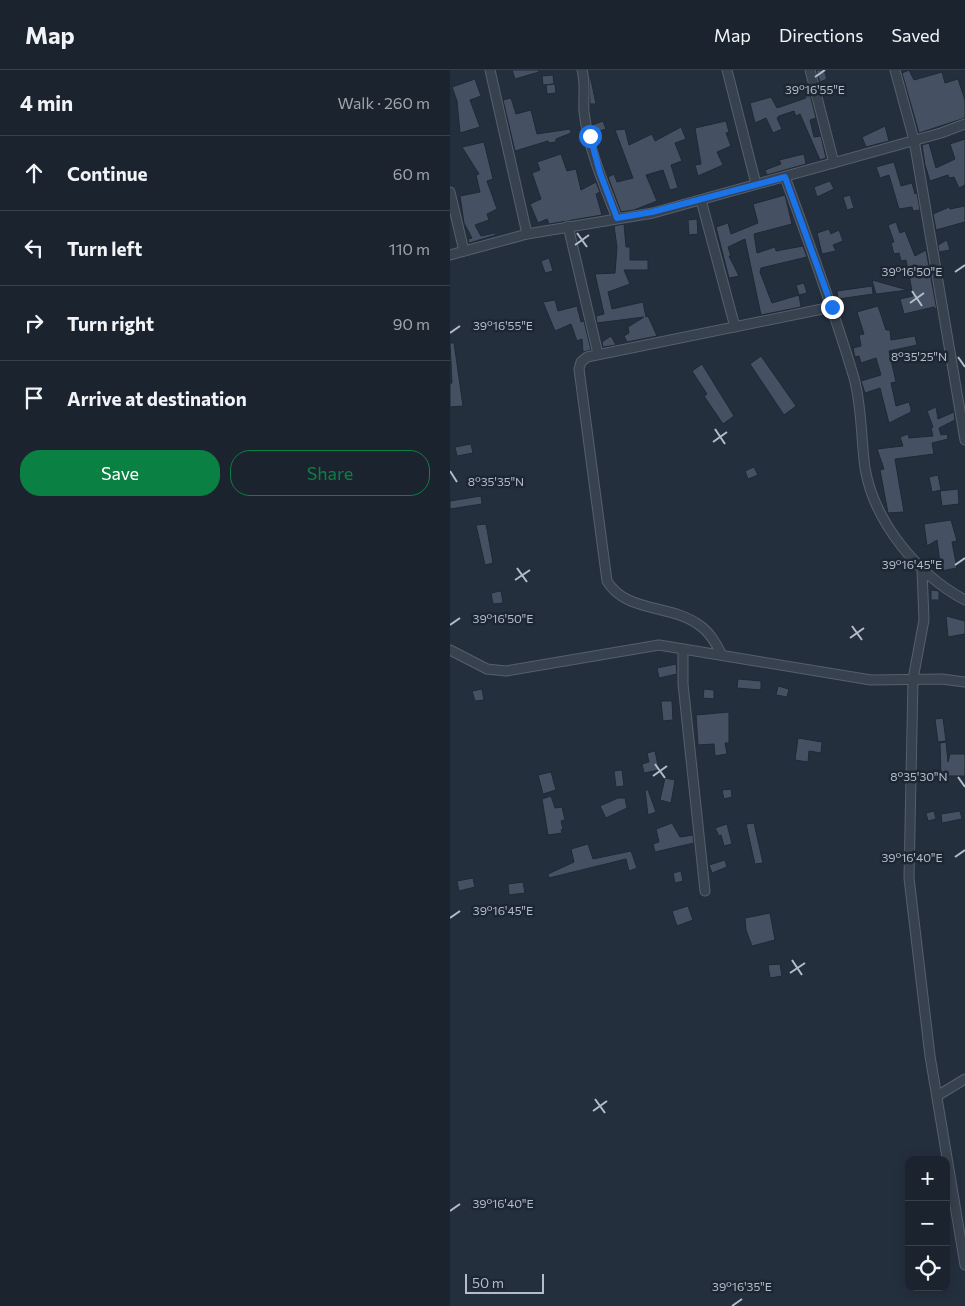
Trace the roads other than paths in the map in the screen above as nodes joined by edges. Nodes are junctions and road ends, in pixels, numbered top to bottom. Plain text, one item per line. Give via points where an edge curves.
1 (490, 70) edge
2 (582, 70) edge
3 (727, 70) edge
4 (810, 70) edge
5 (895, 70) edge
6 (965, 124) edge
7 (914, 140) junction
8 (834, 163) junction
9 (785, 177) junction
10 (756, 184) junction
11 (450, 192) edge
12 (701, 200) junction
13 (617, 218) junction
14 (568, 226) junction
15 (527, 234) junction
16 (464, 251) junction
17 (450, 255) edge
18 (832, 307) junction
19 (735, 327) junction
20 (598, 354) junction
21 (965, 440) edge
22 (922, 570) junction
23 (965, 600) edge
24 (683, 649) junction
25 (450, 650) edge
26 (722, 655) junction
27 (913, 680) junction
28 (965, 682) edge
29 (705, 891) dead end
30 (965, 1079) edge
31 (936, 1096) junction
32 (965, 1265) edge

1 - 15 street
2 - 13 street via 584,112 600,173
3 - 10 street
4 - 8 street
5 - 7 street
6 - 7 street
7 - 8 street
7 - 21 street
8 - 9 street
9 - 10 street
9 - 18 street
10 - 12 street
11 - 16 street
12 - 13 street
12 - 19 street
13 - 14 street
14 - 15 street
14 - 20 street
15 - 16 street
16 - 17 street
18 - 19 street
18 - 22 street via 856,386 865,470 874,498 897,542
19 - 20 street
20 - 26 street via 587,357 579,369 607,581 622,598 686,617 700,625
22 - 23 street
22 - 27 street via 924,620
24 - 25 street via 659,645 506,671 487,669
24 - 26 street
24 - 29 street via 683,684
26 - 27 street via 871,680
27 - 28 street
27 - 31 street via 909,878
30 - 31 street
31 - 32 street

